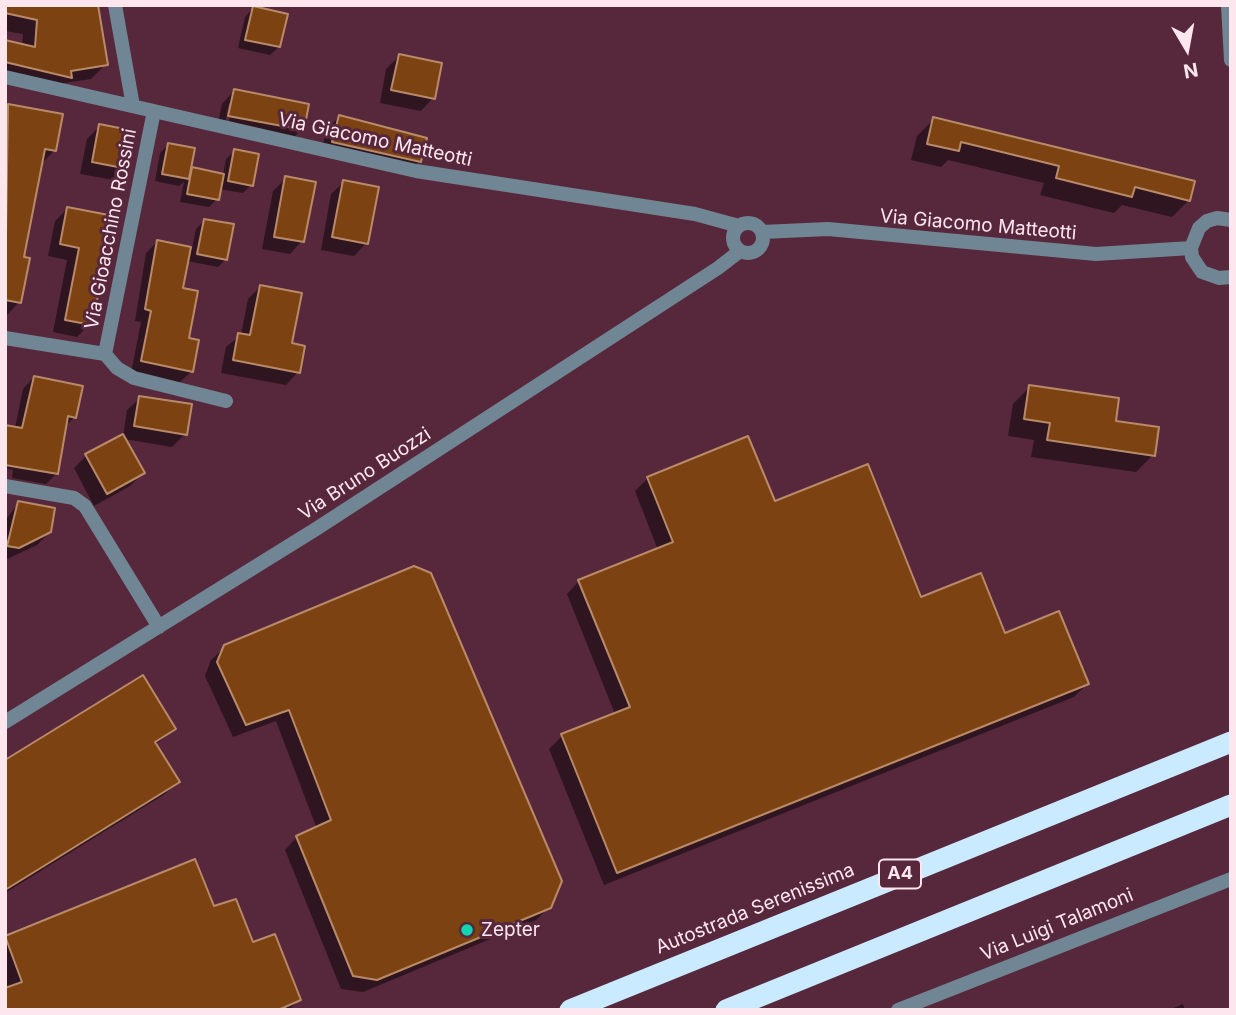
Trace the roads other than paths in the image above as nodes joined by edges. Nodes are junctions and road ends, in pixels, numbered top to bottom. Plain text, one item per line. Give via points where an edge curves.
1 (115, 5) edge
2 (1228, 5) edge
3 (1231, 60) edge
4 (5, 77) edge
5 (133, 106) junction
6 (154, 111) junction
7 (1230, 217) edge
8 (739, 226) junction
9 (762, 232) junction
10 (1191, 248) junction
11 (740, 251) junction
12 (1231, 276) edge
13 (5, 338) edge
14 (105, 354) junction
15 (226, 401) dead end
16 (5, 486) edge
17 (159, 627) junction
18 (5, 722) edge
19 (1231, 741) edge
20 (1231, 805) edge
21 (1231, 878) edge
22 (570, 1010) edge
23 (726, 1010) edge
24 (898, 1010) edge

1 - 5 street
2 - 3 street
4 - 5 street, Via Giacomo Matteotti
5 - 6 street, Via Giacomo Matteotti
6 - 8 street, Via Giacomo Matteotti via 416,171 719,218
6 - 14 street, Via Gioacchino Rossini
7 - 10 street via 1207,222 1193,237
8 - 9 street, Via Giacomo Matteotti via 753,224
8 - 11 street via 733,239
9 - 10 street, Via Giacomo Matteotti via 828,229 1096,254
9 - 11 street via 757,250
10 - 12 street via 1202,272 1219,278
11 - 17 street, Via Bruno Buozzi via 328,522
13 - 14 street
14 - 15 street via 134,378
16 - 17 street via 74,498 85,506
17 - 18 street, Via Bruno Buozzi
19 - 22 highway, Autostrada Serenissima / A4
20 - 23 highway
21 - 24 street, Via Luigi Talamoni

